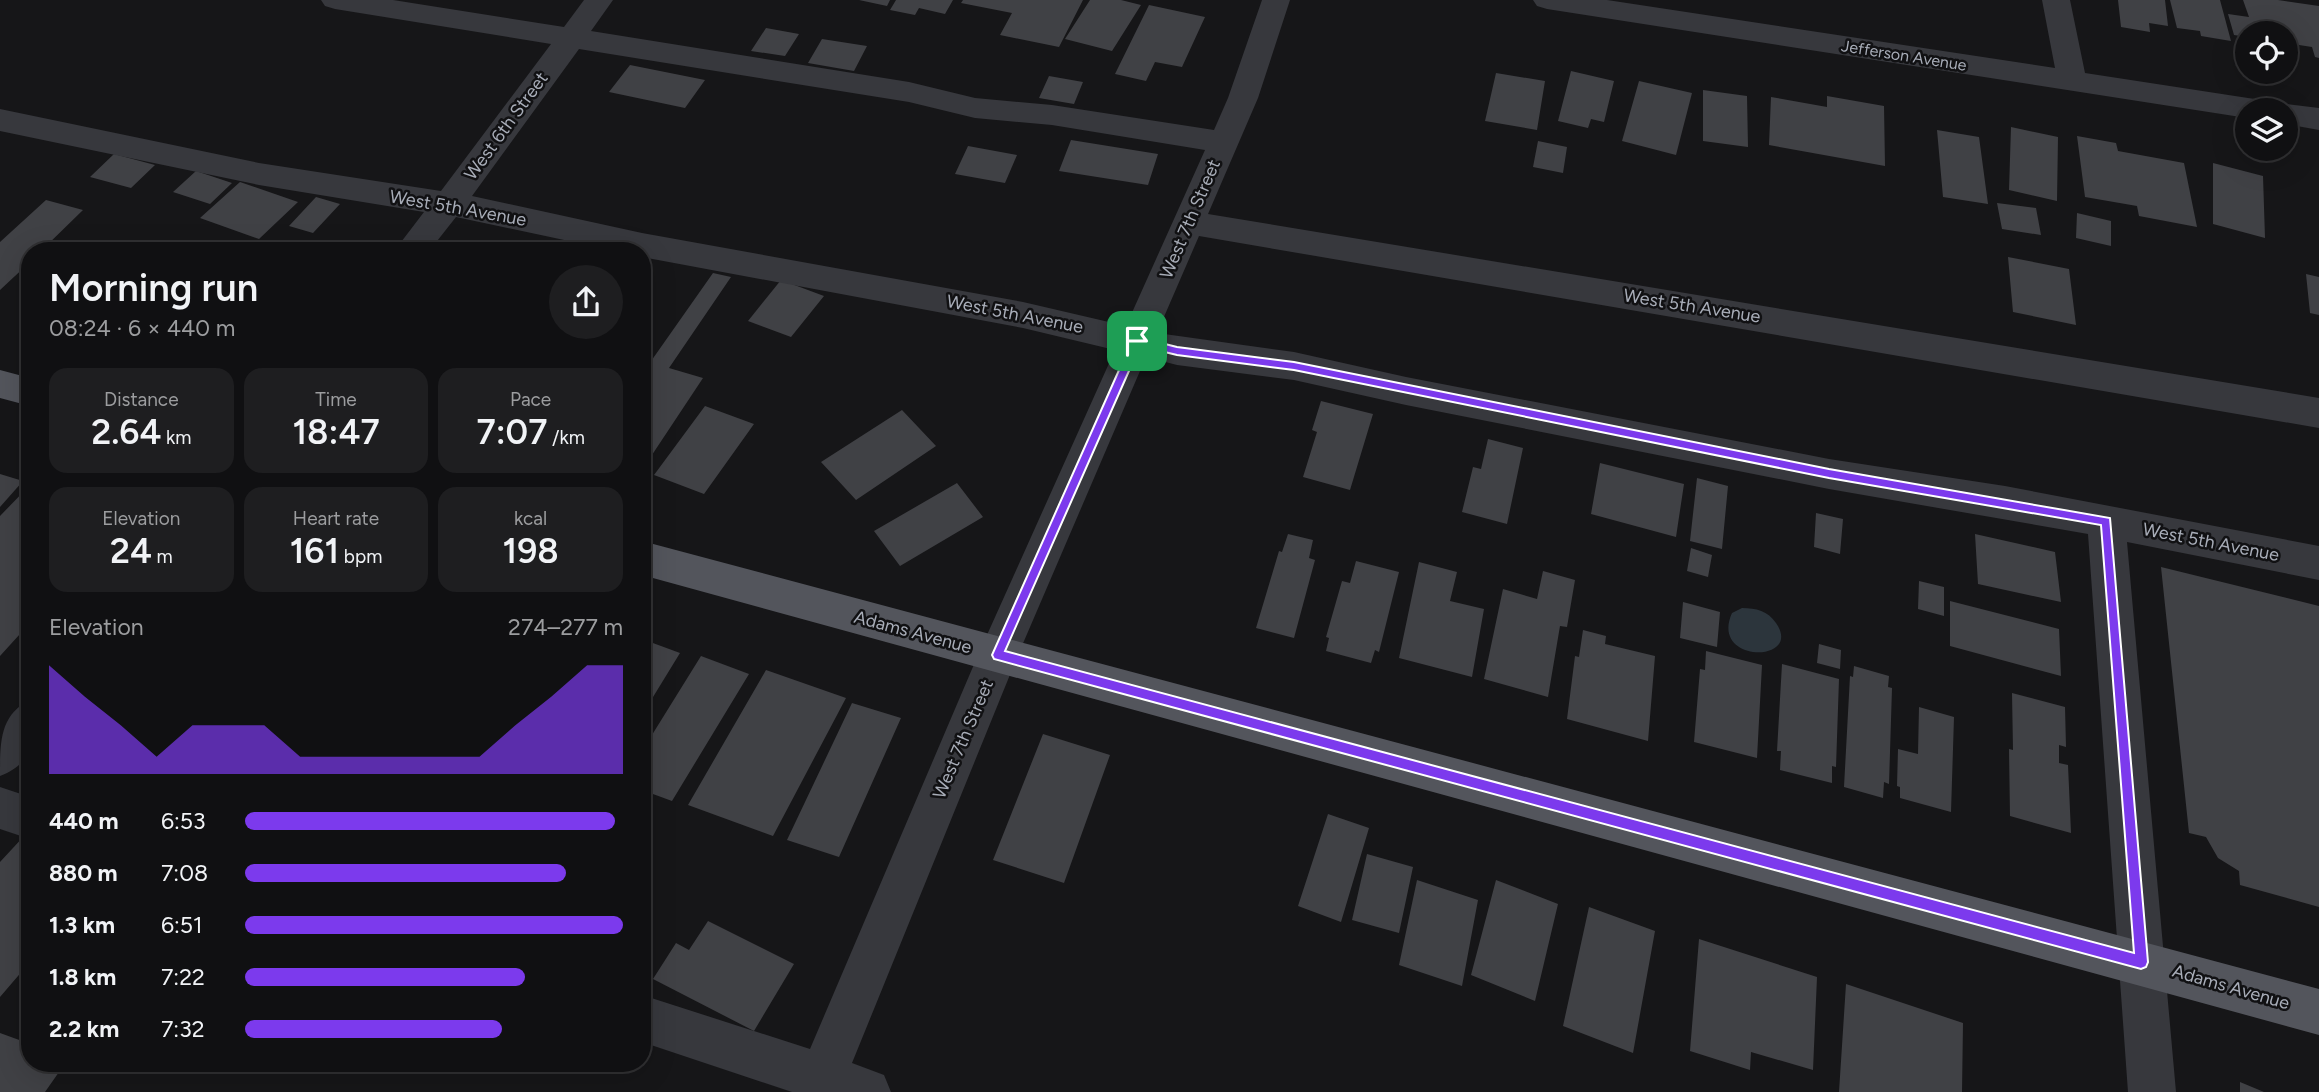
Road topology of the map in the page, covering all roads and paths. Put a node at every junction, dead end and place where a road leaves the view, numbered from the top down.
1 (335, 0) edge
2 (599, 0) edge
3 (1276, 0) edge
4 (1547, 0) edge
5 (2056, 0) edge
6 (1621, 6) edge
7 (570, 39) junction
8 (2072, 80) junction
9 (2235, 106) edge
10 (2298, 116) edge
11 (2319, 119) edge
12 (0, 120) edge
13 (1224, 142) junction
14 (448, 205) junction
15 (1189, 223) junction
16 (418, 242) edge
17 (628, 242) edge
18 (651, 247) edge
19 (1137, 341) junction
20 (0, 384) edge
21 (21, 390) edge
22 (2319, 413) edge
23 (2106, 521) junction
24 (651, 560) edge
25 (2319, 563) edge
26 (998, 655) junction
27 (21, 730) edge
28 (0, 756) edge
29 (0, 808) edge
30 (21, 815) edge
31 (2141, 962) junction
32 (2319, 1012) edge
33 (651, 1021) edge
34 (819, 1085) edge
35 (867, 1092) edge
36 (2152, 1092) edge

1 - 7 street
2 - 7 street, West 6th Street
3 - 13 street, West 7th Street
4 - 6 street, Jefferson Avenue
5 - 8 street
6 - 8 street, Jefferson Avenue
7 - 13 street
7 - 14 street, West 6th Street
8 - 9 street, Jefferson Avenue
10 - 11 street
12 - 14 street, West 5th Avenue
13 - 15 street, West 7th Street
14 - 16 street, West 6th Street
14 - 17 street, West 5th Avenue
15 - 19 street, West 7th Street
15 - 22 street, West 5th Avenue
18 - 19 street, West 5th Avenue
19 - 23 street, West 5th Avenue
19 - 26 street, West 7th Street
20 - 21 main road
23 - 25 street, West 5th Avenue
23 - 31 street
24 - 26 main road, Adams Avenue
26 - 31 main road, Adams Avenue
26 - 34 street, West 7th Street
27 - 28 street
29 - 30 street
31 - 32 main road, Adams Avenue
31 - 36 street
33 - 34 street
34 - 35 street

